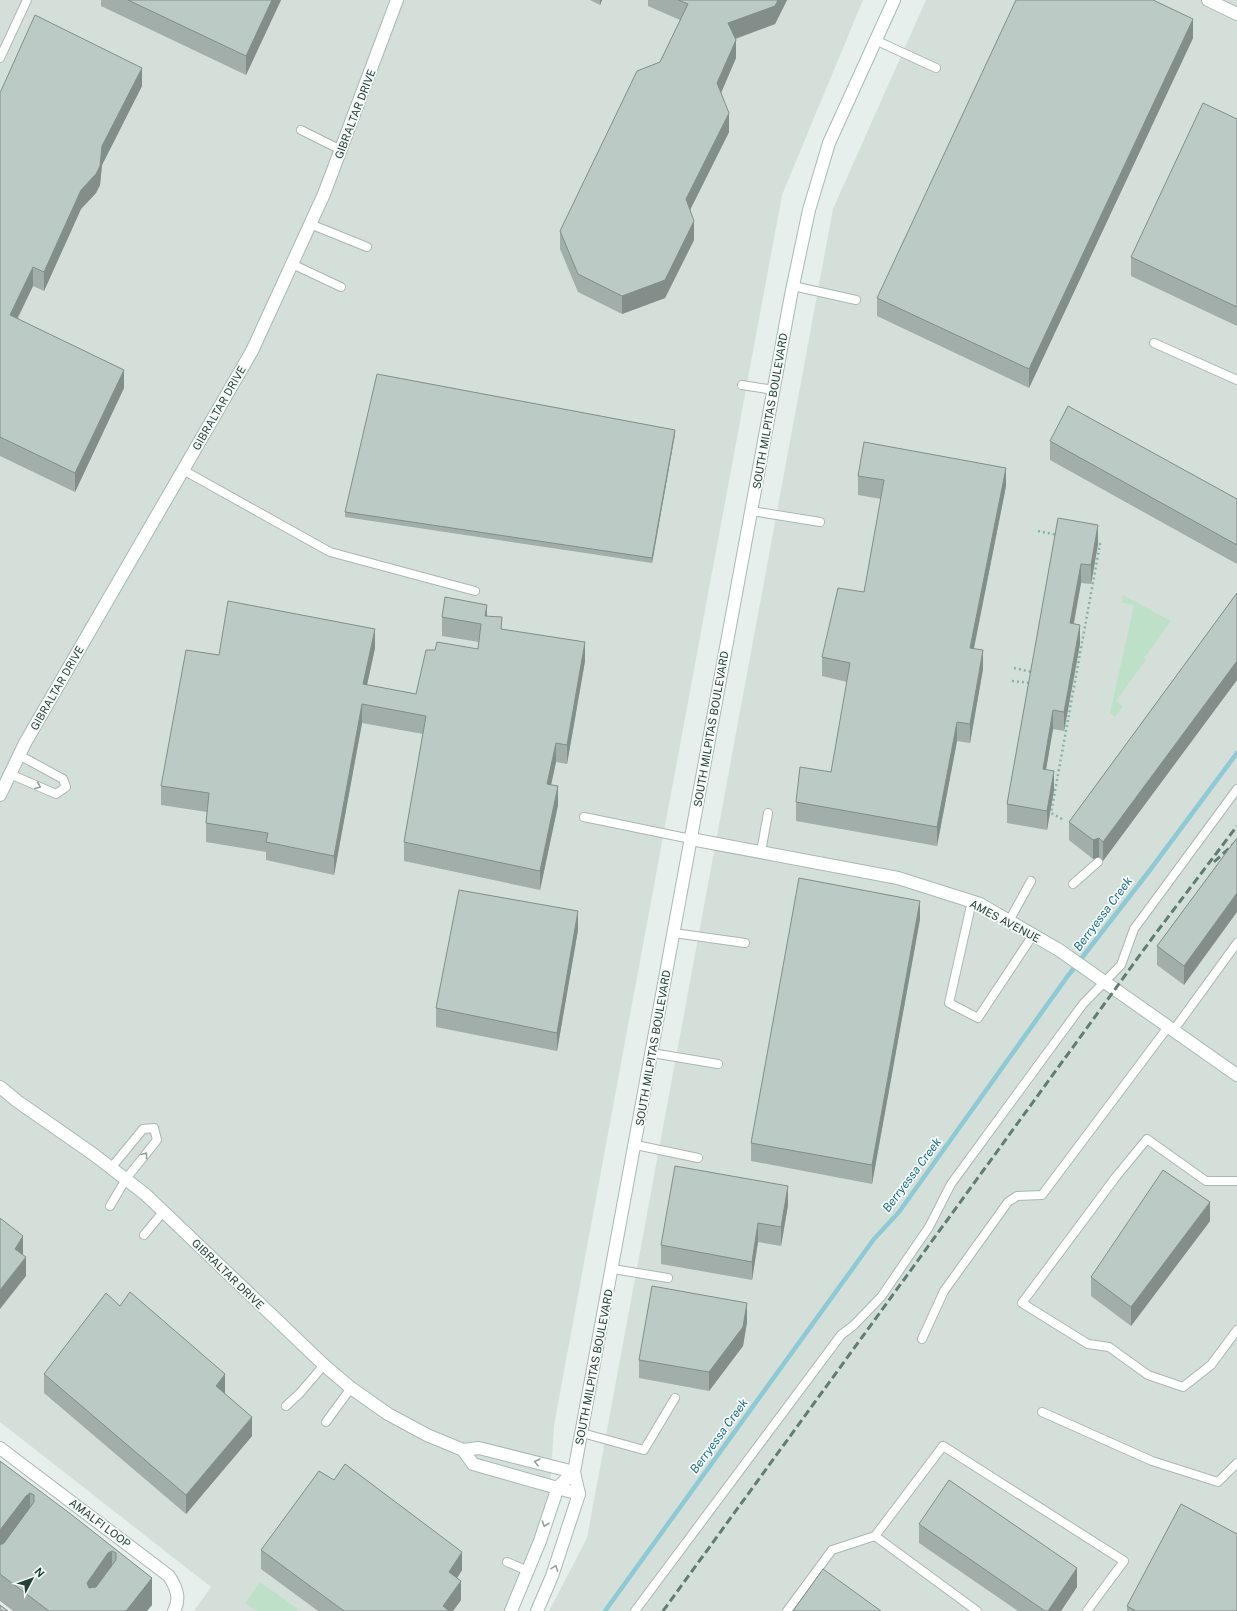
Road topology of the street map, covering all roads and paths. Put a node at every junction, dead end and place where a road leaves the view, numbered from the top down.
1 (27, 0) edge
2 (397, 0) edge
3 (894, 0) edge
4 (1208, 0) edge
5 (1237, 14) edge
6 (875, 40) junction
7 (0, 58) edge
8 (936, 68) dead end
9 (301, 130) dead end
10 (341, 150) junction
11 (310, 224) junction
12 (367, 247) dead end
13 (292, 264) junction
14 (341, 286) dead end
15 (793, 286) junction
16 (856, 300) dead end
17 (1154, 343) dead end
18 (1237, 380) edge
19 (742, 385) dead end
20 (774, 390) junction
21 (183, 470) junction
22 (752, 511) junction
23 (820, 522) dead end
24 (1038, 531) dead end
25 (1058, 535) edge
26 (1093, 542) edge
27 (475, 591) dead end
28 (1014, 668) dead end
29 (1012, 681) dead end
30 (1067, 686) edge
31 (1074, 688) junction
32 (19, 755) junction
33 (10, 774) junction
34 (1237, 789) edge
35 (0, 795) edge
36 (768, 813) dead end
37 (584, 817) dead end
38 (1062, 819) dead end
39 (691, 839) junction
40 (761, 852) junction
41 (1098, 862) dead end
42 (1031, 882) dead end
43 (1073, 884) dead end
44 (972, 902) junction
45 (1009, 922) junction
46 (674, 933) junction
47 (1033, 935) junction
48 (745, 943) dead end
49 (1237, 943) edge
50 (1102, 980) junction
51 (1170, 1029) junction
52 (652, 1053) junction
53 (718, 1064) dead end
54 (1237, 1075) edge
55 (0, 1087) edge
56 (636, 1145) junction
57 (698, 1158) dead end
58 (111, 1168) junction
59 (126, 1180) junction
60 (1237, 1181) edge
61 (110, 1206) dead end
62 (163, 1212) junction
63 (144, 1235) dead end
64 (613, 1269) junction
65 (668, 1278) dead end
66 (1237, 1330) edge
67 (922, 1338) dead end
68 (324, 1365) junction
69 (351, 1388) junction
70 (675, 1398) dead end
71 (286, 1406) dead end
72 (1042, 1412) dead end
73 (326, 1422) dead end
74 (582, 1433) junction
75 (0, 1448) edge
76 (463, 1450) junction
77 (1237, 1463) edge
78 (574, 1472) junction
79 (558, 1487) junction
80 (579, 1494) junction
81 (875, 1536) junction
82 (507, 1562) dead end
83 (528, 1571) junction
84 (174, 1611) edge
85 (511, 1611) edge
86 (537, 1611) edge
87 (635, 1611) edge
88 (787, 1611) edge
89 (977, 1611) edge
90 (1088, 1611) edge

1 - 7 lane
2 - 10 street, GIBRALTAR DRIVE
3 - 6 street, SOUTH MILPITAS BOULEVARD
4 - 5 street
6 - 8 lane
6 - 15 street, SOUTH MILPITAS BOULEVARD
9 - 10 lane
10 - 11 street, GIBRALTAR DRIVE
11 - 12 lane
11 - 13 street, GIBRALTAR DRIVE
13 - 14 lane
13 - 21 street, GIBRALTAR DRIVE
15 - 16 lane
15 - 20 street, SOUTH MILPITAS BOULEVARD
17 - 18 lane
19 - 20 lane
20 - 22 street, SOUTH MILPITAS BOULEVARD
21 - 27 lane
21 - 32 street, GIBRALTAR DRIVE
22 - 23 lane
22 - 39 street, SOUTH MILPITAS BOULEVARD
24 - 25 path
26 - 31 path
28 - 29 path
30 - 31 path
31 - 38 path
32 - 33 street, GIBRALTAR DRIVE
33 -> 32 lane
33 - 35 street, GIBRALTAR DRIVE
34 - 50 lane
36 - 40 lane
37 - 39 lane
39 - 40 street, AMES AVENUE
39 - 46 street, SOUTH MILPITAS BOULEVARD
40 - 44 street, AMES AVENUE
41 - 43 lane
42 - 45 lane
44 - 45 street, AMES AVENUE
44 - 47 lane
45 - 47 street, AMES AVENUE
46 - 48 lane
46 - 52 street, SOUTH MILPITAS BOULEVARD
47 - 50 street, AMES AVENUE
49 - 51 lane
50 - 51 street, AMES AVENUE
50 - 87 lane
51 - 54 street, AMES AVENUE
51 - 67 lane
52 - 53 lane
52 - 56 street, SOUTH MILPITAS BOULEVARD
55 - 58 street, GIBRALTAR DRIVE
56 - 57 lane
56 - 64 street, SOUTH MILPITAS BOULEVARD
58 - 59 street, GIBRALTAR DRIVE
59 -> 58 lane
59 - 61 lane
59 - 62 street, GIBRALTAR DRIVE
60 - 66 lane
62 - 63 lane
62 - 68 street, GIBRALTAR DRIVE
64 - 65 lane
64 - 74 street, SOUTH MILPITAS BOULEVARD
68 - 69 street, GIBRALTAR DRIVE
68 - 71 lane
69 - 73 lane
69 - 76 street, GIBRALTAR DRIVE
70 - 74 lane
72 - 77 lane
74 - 78 street, SOUTH MILPITAS BOULEVARD
75 - 84 street, AMALFI LOOP
78 -> 76 street, GIBRALTAR DRIVE
76 - 79 street, GIBRALTAR DRIVE
78 - 79 street
78 - 80 street, SOUTH MILPITAS BOULEVARD
79 - 80 street, GIBRALTAR DRIVE
79 -> 83 street
86 -> 80 street
81 - 88 lane
81 - 89 lane
81 - 90 lane
82 - 83 lane
83 - 85 street

